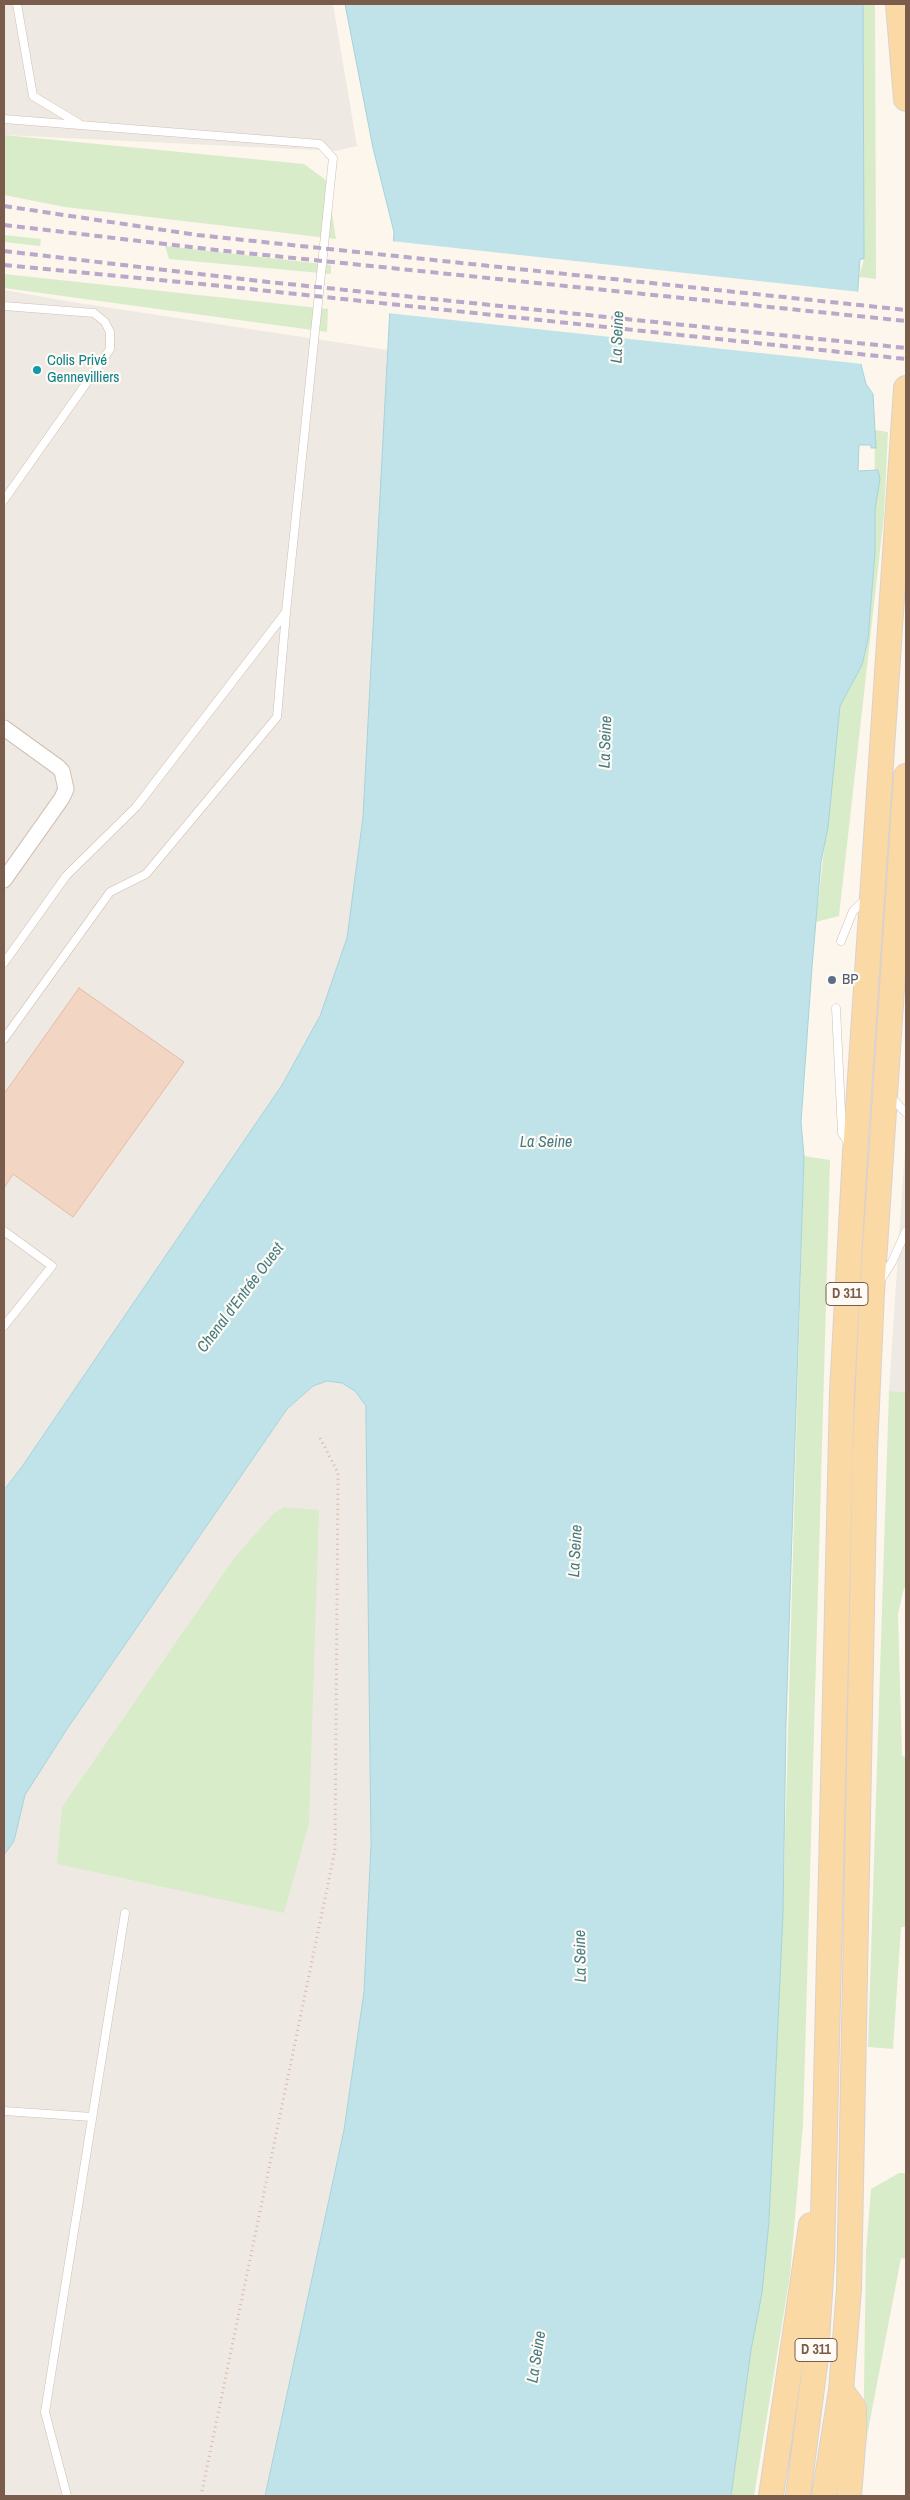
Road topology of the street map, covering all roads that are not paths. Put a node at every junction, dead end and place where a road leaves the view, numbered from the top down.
1 (17, 4) edge
2 (898, 4) edge
3 (906, 99) edge
4 (4, 119) edge
5 (80, 124) junction
6 (4, 306) edge
7 (906, 388) edge
8 (4, 500) edge
9 (286, 612) junction
10 (4, 728) edge
11 (906, 776) edge
12 (4, 880) edge
13 (873, 892) junction
14 (841, 941) dead end
15 (4, 963) edge
16 (836, 1008) dead end
17 (4, 1039) edge
18 (885, 1092) junction
19 (906, 1113) edge
20 (855, 1153) junction
21 (4, 1231) edge
22 (906, 1231) edge
23 (872, 1293) junction
24 (4, 1326) edge
25 (125, 1913) dead end
26 (4, 2111) edge
27 (92, 2117) junction
28 (824, 2202) junction
29 (841, 2390) junction
30 (67, 2496) edge
31 (771, 2496) edge
32 (798, 2496) edge
33 (824, 2496) edge
34 (849, 2496) edge

1 - 5 lane
2 - 3 main road
4 - 5 lane
5 - 9 lane
6 - 8 lane
7 - 13 main road, D 311
9 - 15 lane
9 - 17 lane
10 - 12 street
11 - 18 main road, D 311
13 - 14 lane
13 - 20 main road, D 311
16 - 20 lane
18 - 19 lane
18 - 23 main road, D 311
20 - 28 main road, D 311
21 - 24 lane
22 - 23 lane
23 - 29 main road, D 311
25 - 27 lane
26 - 27 lane
27 - 30 lane
28 - 31 main road
28 - 32 main road, D 311
29 - 33 main road, D 311
29 - 34 main road

